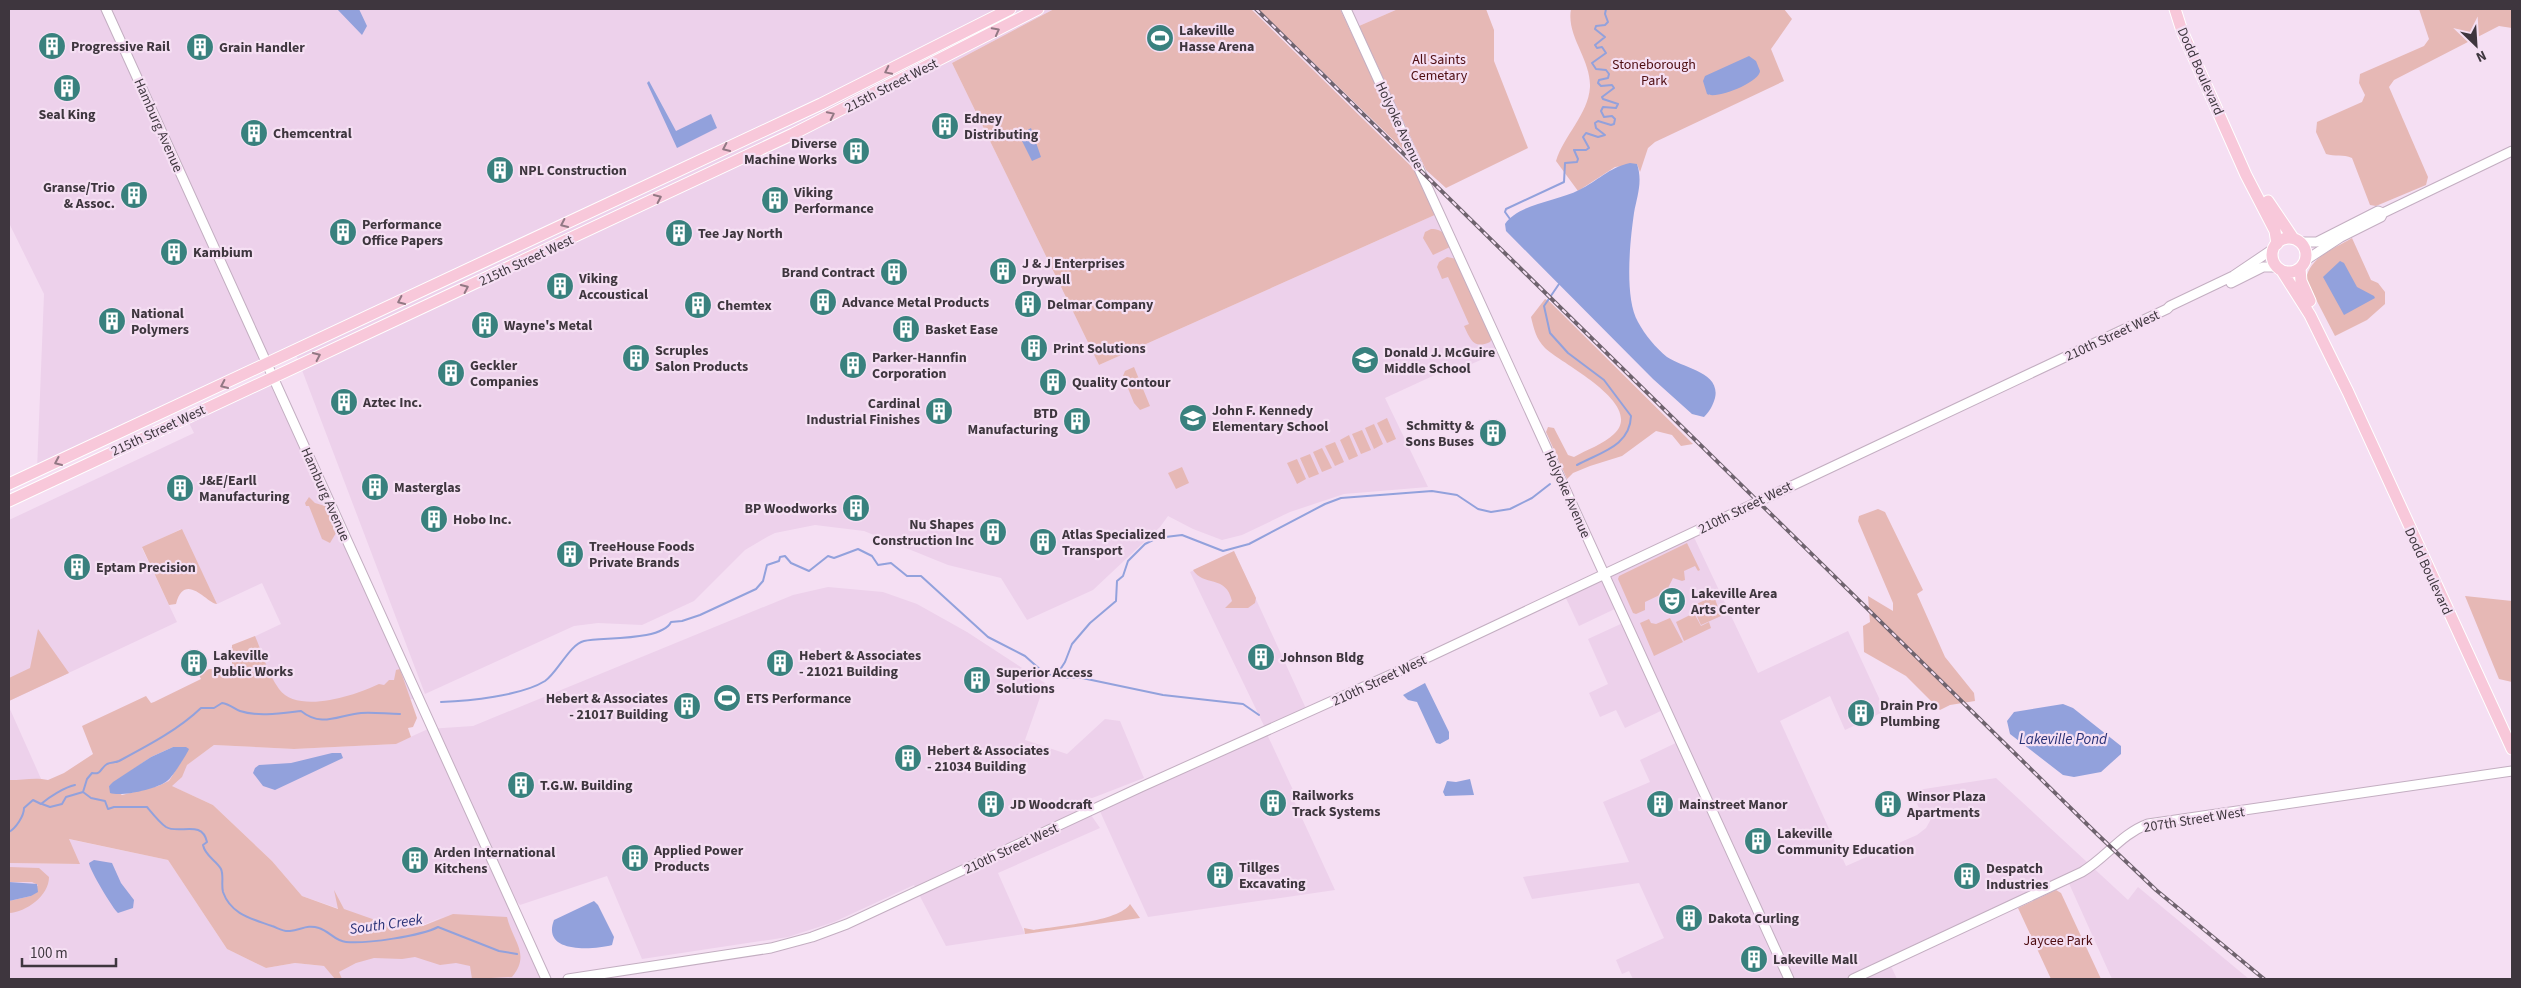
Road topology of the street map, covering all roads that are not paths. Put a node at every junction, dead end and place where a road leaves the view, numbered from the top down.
1 (106, 9) edge
2 (1010, 9) edge
3 (1038, 9) edge
4 (1346, 9) edge
5 (2175, 9) edge
6 (2229, 132) junction
7 (2512, 151) edge
8 (686, 167) junction
9 (608, 204) junction
10 (2383, 213) junction
11 (614, 219) junction
12 (2296, 240) junction
13 (2275, 246) junction
14 (540, 254) junction
15 (2303, 264) junction
16 (2279, 269) junction
17 (2167, 309) junction
18 (268, 364) junction
19 (273, 376) junction
20 (2348, 392) junction
21 (12, 483) edge
22 (9, 501) edge
23 (1604, 575) junction
24 (2512, 749) edge
25 (2512, 771) edge
26 (546, 979) edge
27 (568, 979) edge
28 (1789, 979) edge
29 (1853, 979) edge

1 - 18 street, Hamburg Avenue
2 -> 8 main road, 215th Street West
11 -> 3 main road, 215th Street West
4 - 23 street, Holyoke Avenue
5 - 6 main road, Dodd Boulevard
6 - 12 main road, Dodd Boulevard
6 - 13 main road, Dodd Boulevard
7 - 10 street
8 - 9 main road, 215th Street West
8 - 11 main road
9 - 14 main road
9 -> 18 main road, 215th Street West
10 - 12 street
10 - 15 street
11 - 14 main road, 215th Street West
12 - 13 main road
12 - 15 main road
13 - 16 main road
13 - 17 street, 210th Street West
19 -> 14 main road, 215th Street West
15 - 16 main road
15 - 20 main road, Dodd Boulevard
16 - 17 street, 210th Street West
16 - 20 main road, Dodd Boulevard
17 - 23 street, 210th Street West
18 - 19 street, Hamburg Avenue
18 -> 21 main road, 215th Street West
19 - 22 main road, 215th Street West
19 - 26 street, Hamburg Avenue
20 - 24 main road, Dodd Boulevard
23 - 27 street, 210th Street West
23 - 28 street, Holyoke Avenue
25 - 29 street, 207th Street West

